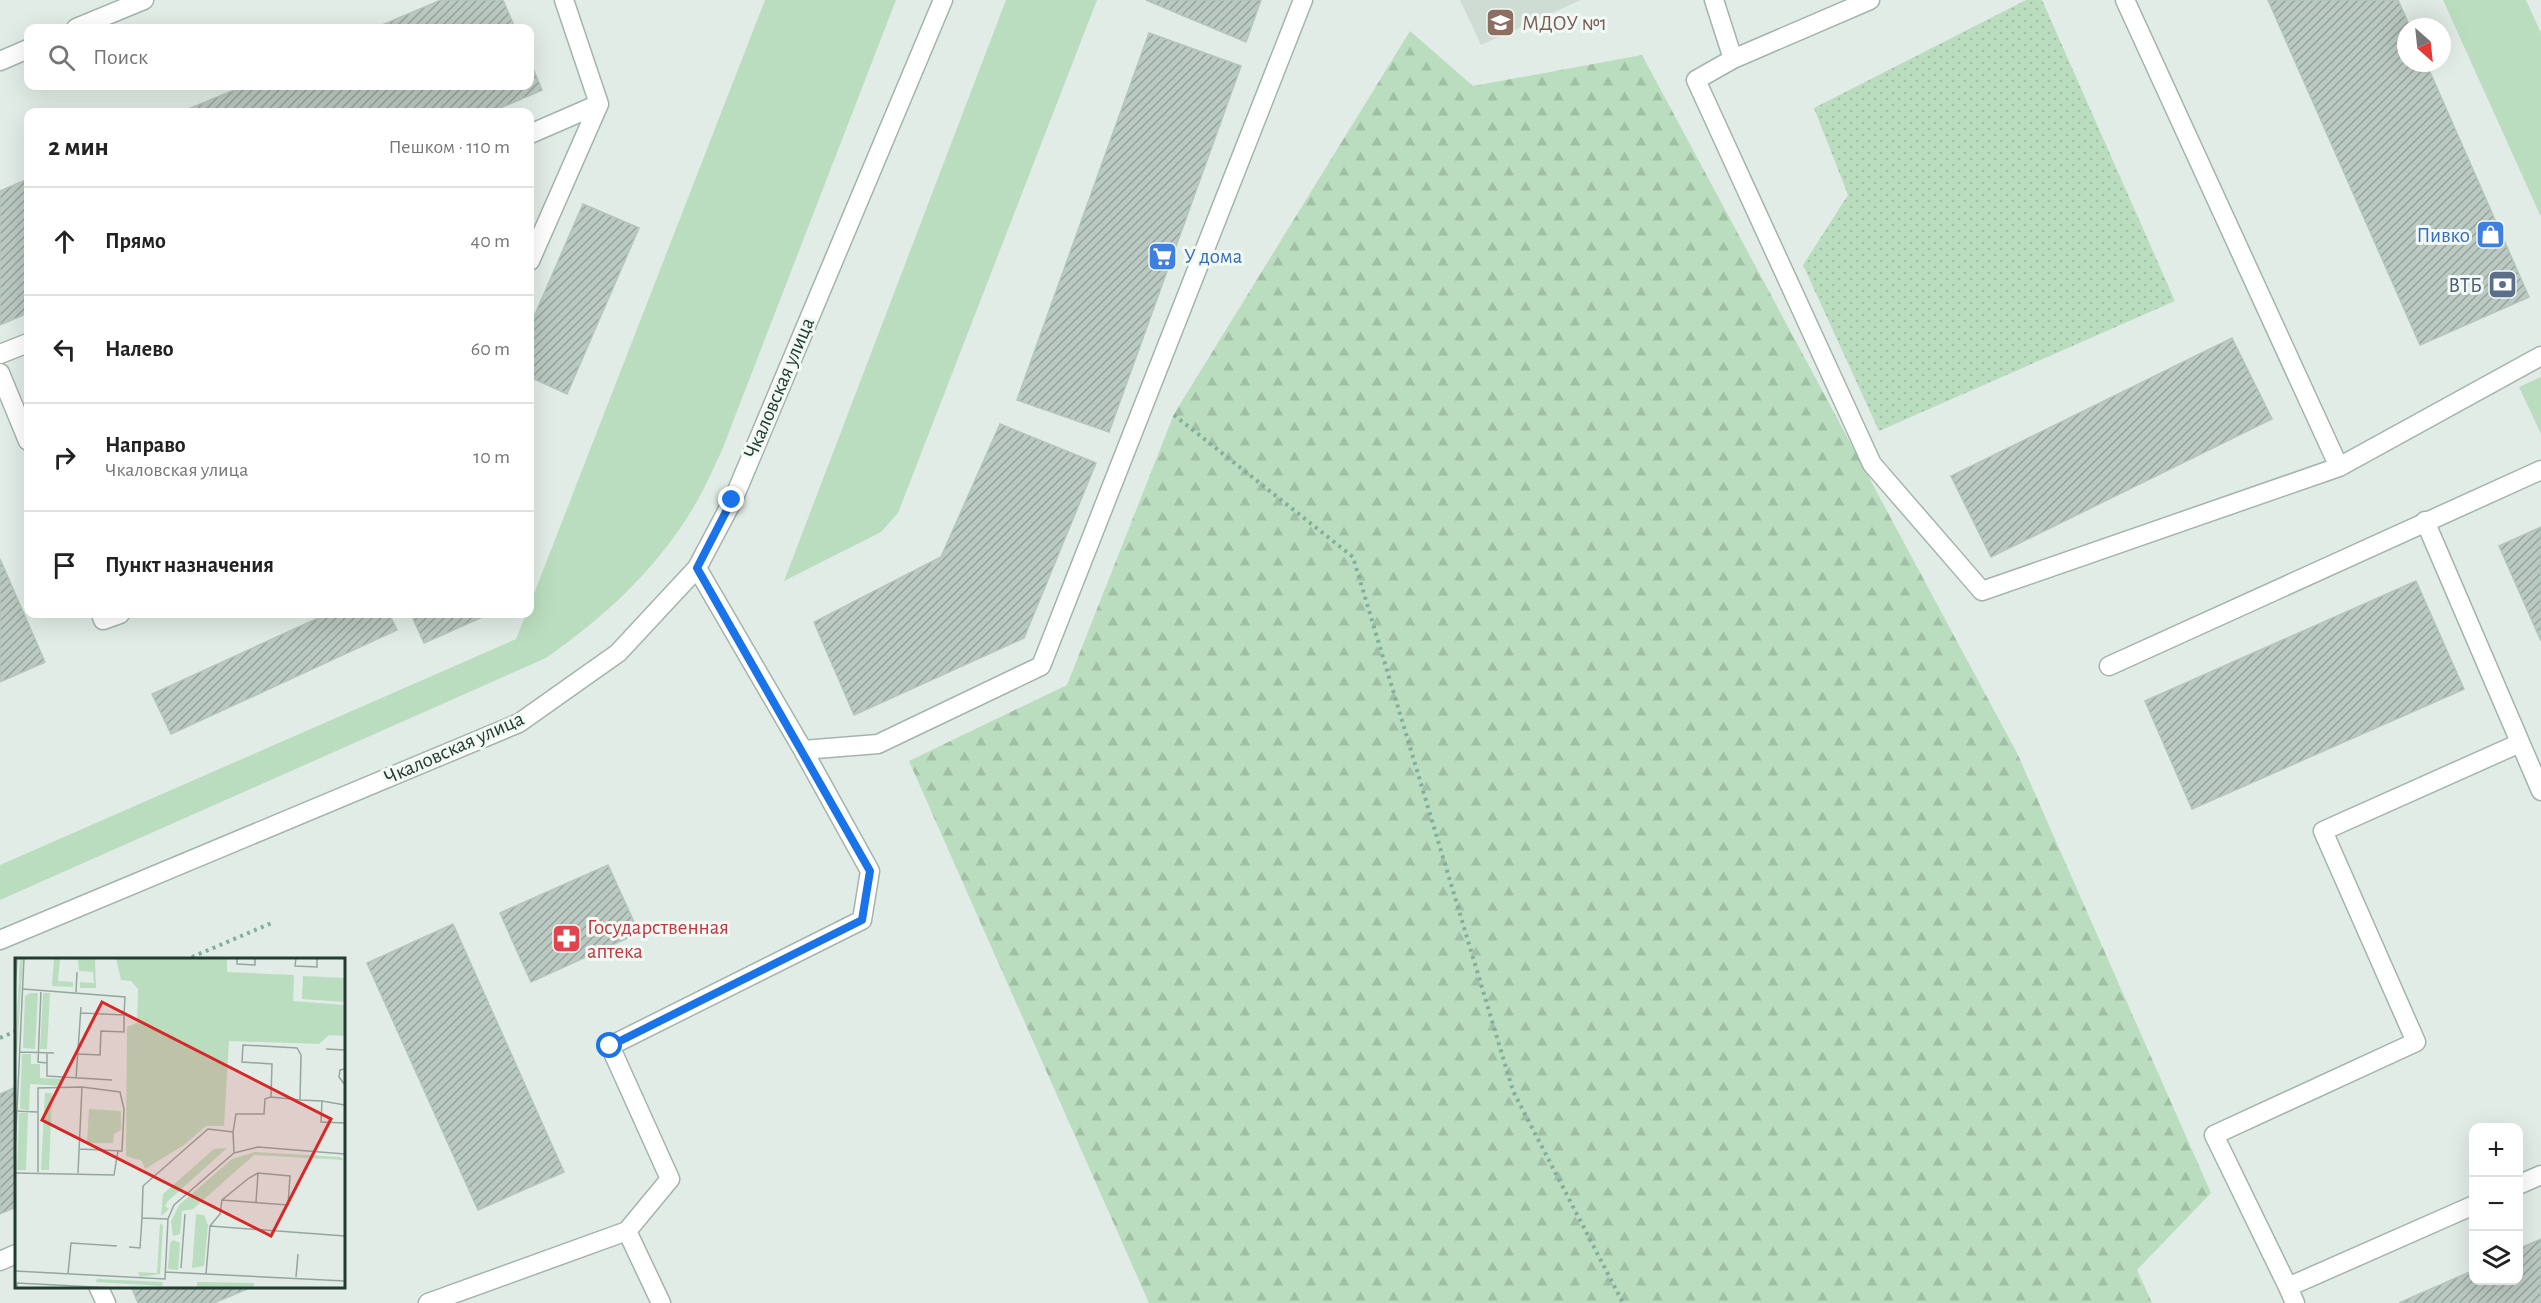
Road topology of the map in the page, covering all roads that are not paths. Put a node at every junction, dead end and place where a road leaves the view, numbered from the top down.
1 (144, 0) edge
2 (564, 0) edge
3 (943, 0) edge
4 (1303, 0) edge
5 (1714, 0) edge
6 (1870, 0) edge
7 (2125, 0) edge
8 (86, 24) edge
9 (24, 51) edge
10 (1733, 60) junction
11 (0, 61) edge
12 (599, 104) junction
13 (534, 132) edge
14 (534, 252) edge
15 (24, 345) edge
16 (0, 354) edge
17 (2541, 356) edge
18 (0, 373) edge
19 (24, 431) edge
20 (2339, 467) junction
21 (2541, 470) edge
22 (2425, 521) junction
23 (697, 568) junction
24 (2109, 666) dead end
25 (2520, 743) junction
26 (803, 750) junction
27 (2541, 791) edge
28 (0, 940) edge
29 (2541, 1175) edge
30 (2523, 1183) edge
31 (2469, 1207) edge
32 (627, 1231) junction
33 (15, 1254) edge
34 (0, 1261) edge
35 (98, 1288) edge
36 (2292, 1295) edge
37 (106, 1303) edge
38 (428, 1303) edge
39 (661, 1303) edge

1 - 8 street
2 - 12 street
3 - 23 street, Чкаловская улица
4 - 26 street
5 - 10 street
6 - 10 street
7 - 20 street
9 - 11 street
10 - 20 street
12 - 13 street
12 - 14 street
15 - 16 street
17 - 20 street
18 - 19 street
21 - 22 street
22 - 24 street
22 - 25 street
23 - 26 street
23 - 28 street, Чкаловская улица
25 - 27 street
25 - 36 street
26 - 32 street
29 - 30 street
31 - 36 street
32 - 38 street
32 - 39 street
33 - 34 street
35 - 37 street

